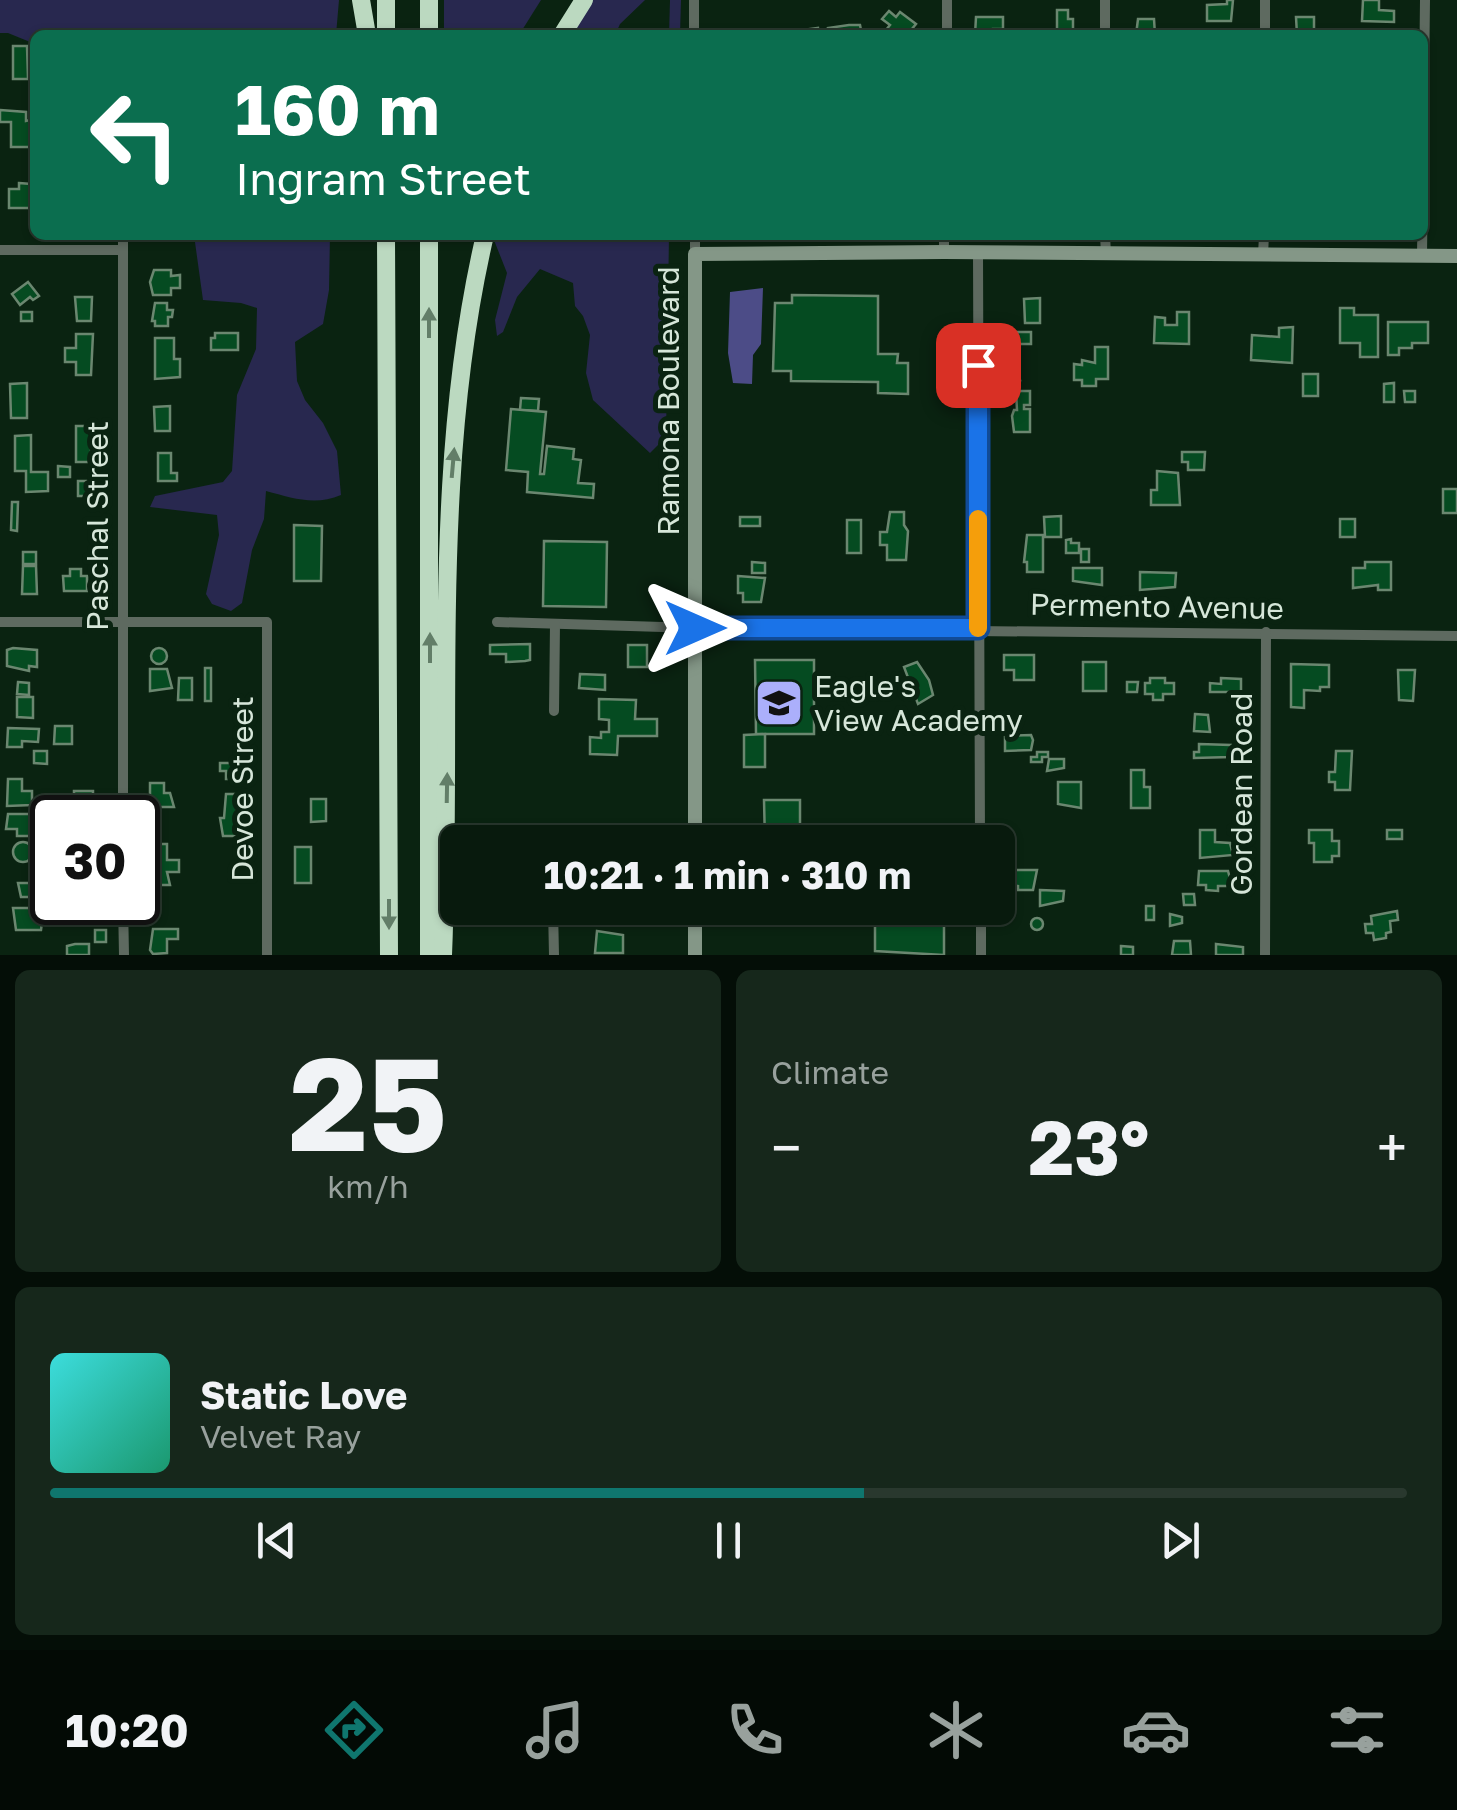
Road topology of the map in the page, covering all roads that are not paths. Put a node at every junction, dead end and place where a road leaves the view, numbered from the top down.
1 (361, 0) edge
2 (386, 0) edge
3 (428, 0) edge
4 (584, 0) edge
5 (694, 0) edge
6 (946, 0) edge
7 (1105, 0) edge
8 (1265, 0) edge
9 (1425, 0) edge
10 (366, 30) edge
11 (386, 30) edge
12 (429, 30) edge
13 (565, 30) edge
14 (694, 30) edge
15 (947, 30) edge
16 (1105, 30) edge
17 (1264, 30) edge
18 (1425, 30) edge
19 (123, 240) edge
20 (384, 240) edge
21 (429, 240) edge
22 (484, 240) edge
23 (695, 240) edge
24 (944, 240) edge
25 (1105, 240) edge
26 (1264, 240) edge
27 (1422, 240) edge
28 (0, 250) edge
29 (123, 250) junction
30 (944, 252) junction
31 (978, 252) junction
32 (695, 254) junction
33 (1106, 254) junction
34 (1264, 255) junction
35 (1422, 256) junction
36 (1457, 256) edge
37 (0, 622) edge
38 (497, 622) dead end
39 (121, 623) junction
40 (555, 624) junction
41 (695, 628) junction
42 (978, 628) junction
43 (1266, 632) junction
44 (1457, 636) edge
45 (554, 711) dead end
46 (123, 795) edge
47 (695, 825) edge
48 (980, 825) edge
49 (124, 925) edge
50 (554, 925) edge
51 (695, 925) edge
52 (980, 925) edge
53 (124, 955) edge
54 (267, 955) edge
55 (389, 955) edge
56 (429, 955) edge
57 (444, 955) edge
58 (554, 955) edge
59 (695, 955) edge
60 (981, 955) edge
61 (1265, 955) edge

1 - 10 highway
2 - 11 highway
3 - 12 highway
4 - 13 highway
5 - 14 street
6 - 15 street
7 - 16 street
8 - 17 street
9 - 18 street
19 - 29 street, Paschal Street
20 -> 55 highway
56 -> 21 highway
57 -> 22 highway
23 - 32 street, Ramona Boulevard
24 - 30 street
25 - 33 street
26 - 34 street
27 - 35 street
28 - 29 street
29 - 39 street, Paschal Street
30 - 31 street
30 - 32 street
31 - 33 street
31 - 42 street
32 - 41 street, Ramona Boulevard
33 - 34 street
34 - 35 street
35 - 36 street
37 - 39 street
38 - 40 street, Permento Avenue
39 - 46 street, Paschal Street
39 - 54 street, Devoe Street
40 - 41 street, Permento Avenue
40 - 45 street
41 - 42 street, Permento Avenue
41 - 47 street, Ramona Boulevard
42 - 43 street, Permento Avenue
42 - 48 street
43 - 44 street, Permento Avenue
43 - 61 street, Gordean Road
49 - 53 street
50 - 58 street
51 - 59 street
52 - 60 street

